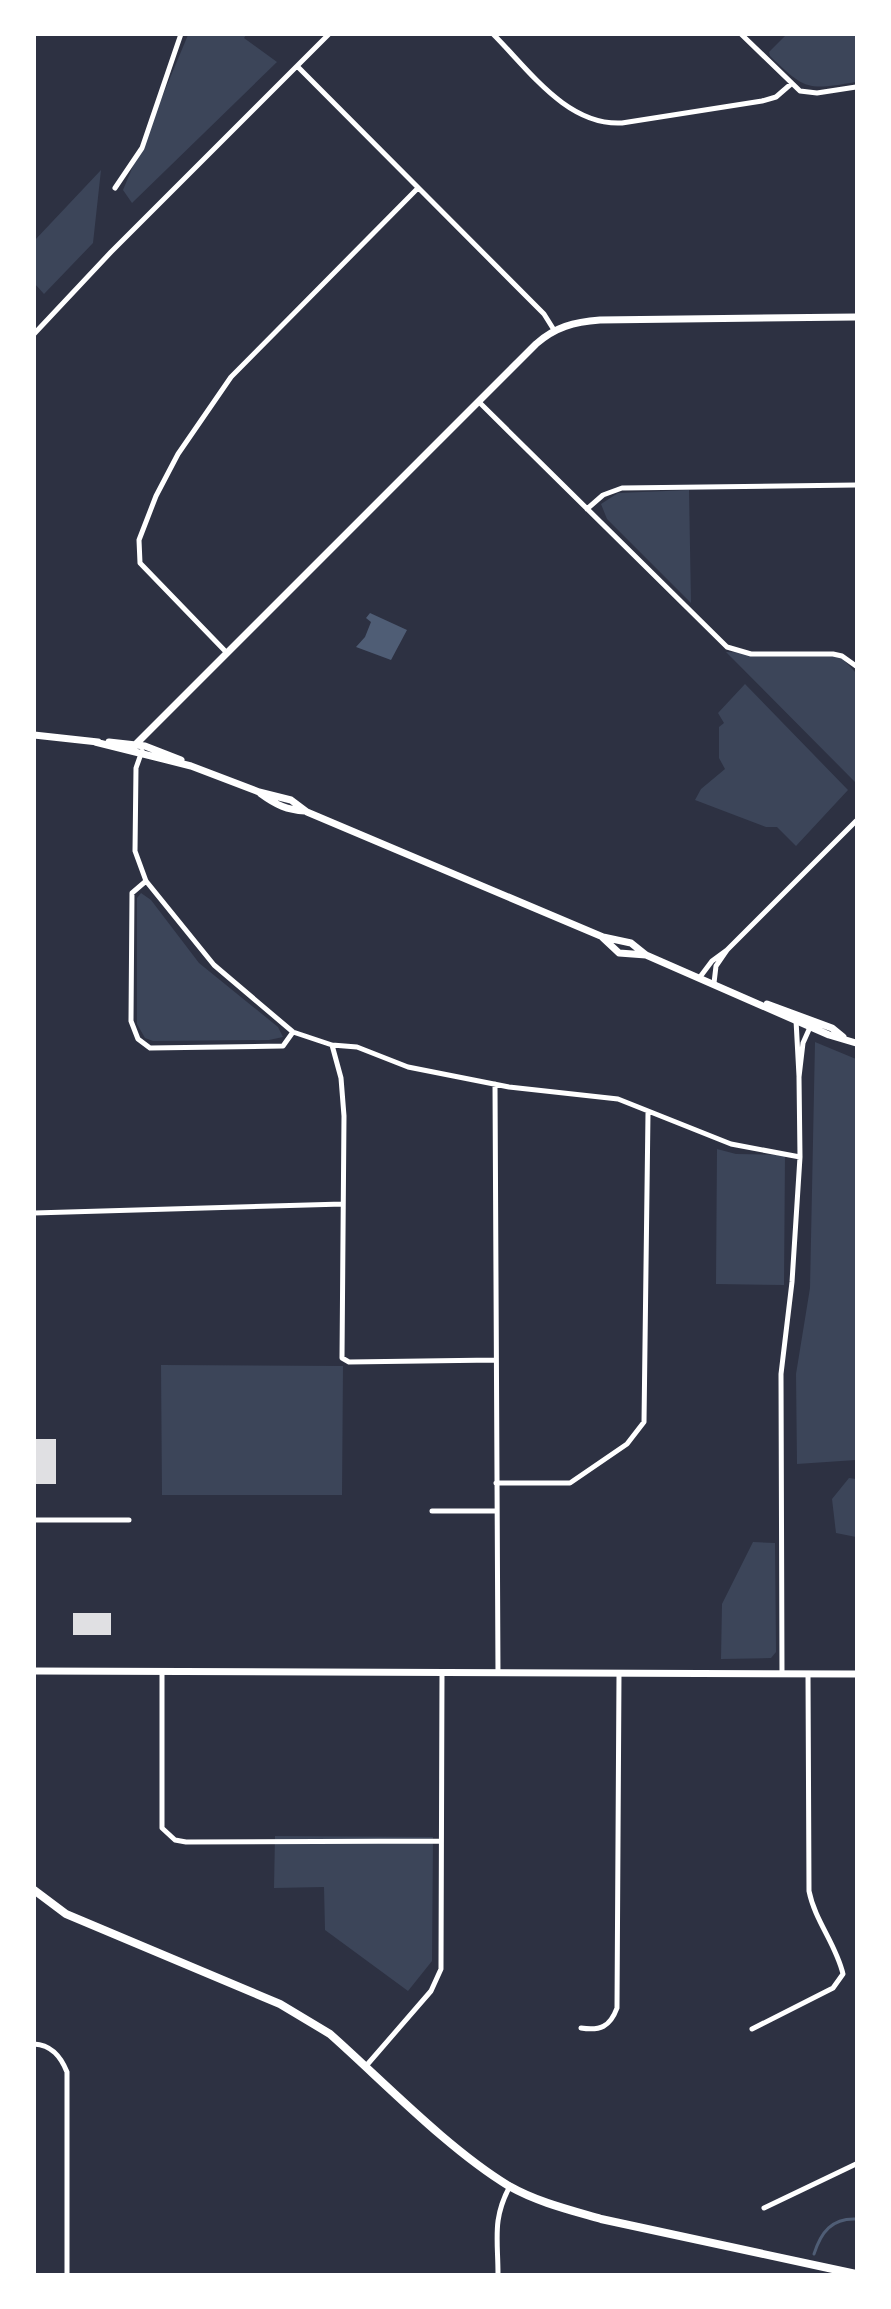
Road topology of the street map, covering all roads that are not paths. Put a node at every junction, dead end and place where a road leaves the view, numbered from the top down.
1 (181, 34) edge
2 (329, 34) edge
3 (493, 34) edge
4 (741, 34) edge
5 (297, 66) junction
6 (791, 84) junction
7 (856, 87) edge
8 (115, 188) dead end
9 (418, 188) junction
10 (856, 317) edge
11 (554, 330) junction
12 (34, 334) edge
13 (479, 402) junction
14 (856, 485) edge
15 (586, 509) junction
16 (226, 653) junction
17 (856, 666) edge
18 (151, 728) junction
19 (34, 735) edge
20 (134, 747) junction
21 (143, 749) junction
22 (136, 768) junction
23 (856, 820) edge
24 (146, 881) junction
25 (603, 937) junction
26 (727, 950) junction
27 (646, 955) junction
28 (700, 977) junction
29 (714, 983) junction
30 (797, 1018) junction
31 (811, 1024) junction
32 (293, 1032) junction
33 (856, 1043) edge
34 (332, 1045) junction
35 (799, 1077) junction
36 (495, 1084) junction
37 (648, 1113) junction
38 (800, 1157) junction
39 (343, 1204) junction
40 (34, 1213) edge
41 (495, 1360) junction
42 (495, 1482) junction
43 (432, 1510) dead end
44 (495, 1511) junction
45 (34, 1520) edge
46 (129, 1520) dead end
47 (34, 1671) edge
48 (162, 1672) junction
49 (442, 1673) junction
50 (498, 1673) junction
51 (620, 1674) junction
52 (782, 1674) junction
53 (808, 1674) junction
54 (856, 1674) edge
55 (441, 1841) junction
56 (34, 1890) edge
57 (581, 2028) dead end
58 (752, 2029) dead end
59 (34, 2044) edge
60 (366, 2066) junction
61 (856, 2164) edge
62 (510, 2186) junction
63 (764, 2208) dead end
64 (67, 2274) edge
65 (498, 2274) edge
66 (856, 2274) edge

1 - 8 street
2 - 5 street
3 - 6 street
4 - 6 street
5 - 9 street
5 - 12 street
6 - 7 street
9 - 11 street
9 - 16 street
10 - 11 street
11 - 13 street
13 - 15 street
13 - 16 street
14 - 15 street
15 - 17 street
16 - 18 street
18 - 20 street
18 - 21 street
19 - 20 street
20 - 21 street
20 - 22 street
21 - 22 street
21 - 25 street
22 - 24 street
23 - 26 street
24 - 32 street
24 - 32 street
25 - 27 street
25 - 27 street
26 - 28 street
26 - 29 street
27 - 28 street
28 - 29 street
29 - 30 street
30 - 31 street
30 - 35 street
31 - 33 street
31 - 35 street
32 - 34 street
34 - 36 street
34 - 39 street
35 - 38 street
36 - 37 street
36 - 41 street
37 - 38 street
37 - 42 street
38 - 52 street
39 - 40 street
39 - 41 street
41 - 42 street
42 - 44 street
43 - 44 street
44 - 50 street
45 - 46 street
47 - 48 street
48 - 49 street
48 - 55 street
49 - 50 street
49 - 55 street
50 - 51 street
51 - 52 street
51 - 57 street
52 - 53 street
53 - 54 street
53 - 58 street
55 - 60 street
56 - 60 main road
59 - 64 street
60 - 62 main road
61 - 63 street
62 - 65 street
62 - 66 main road

